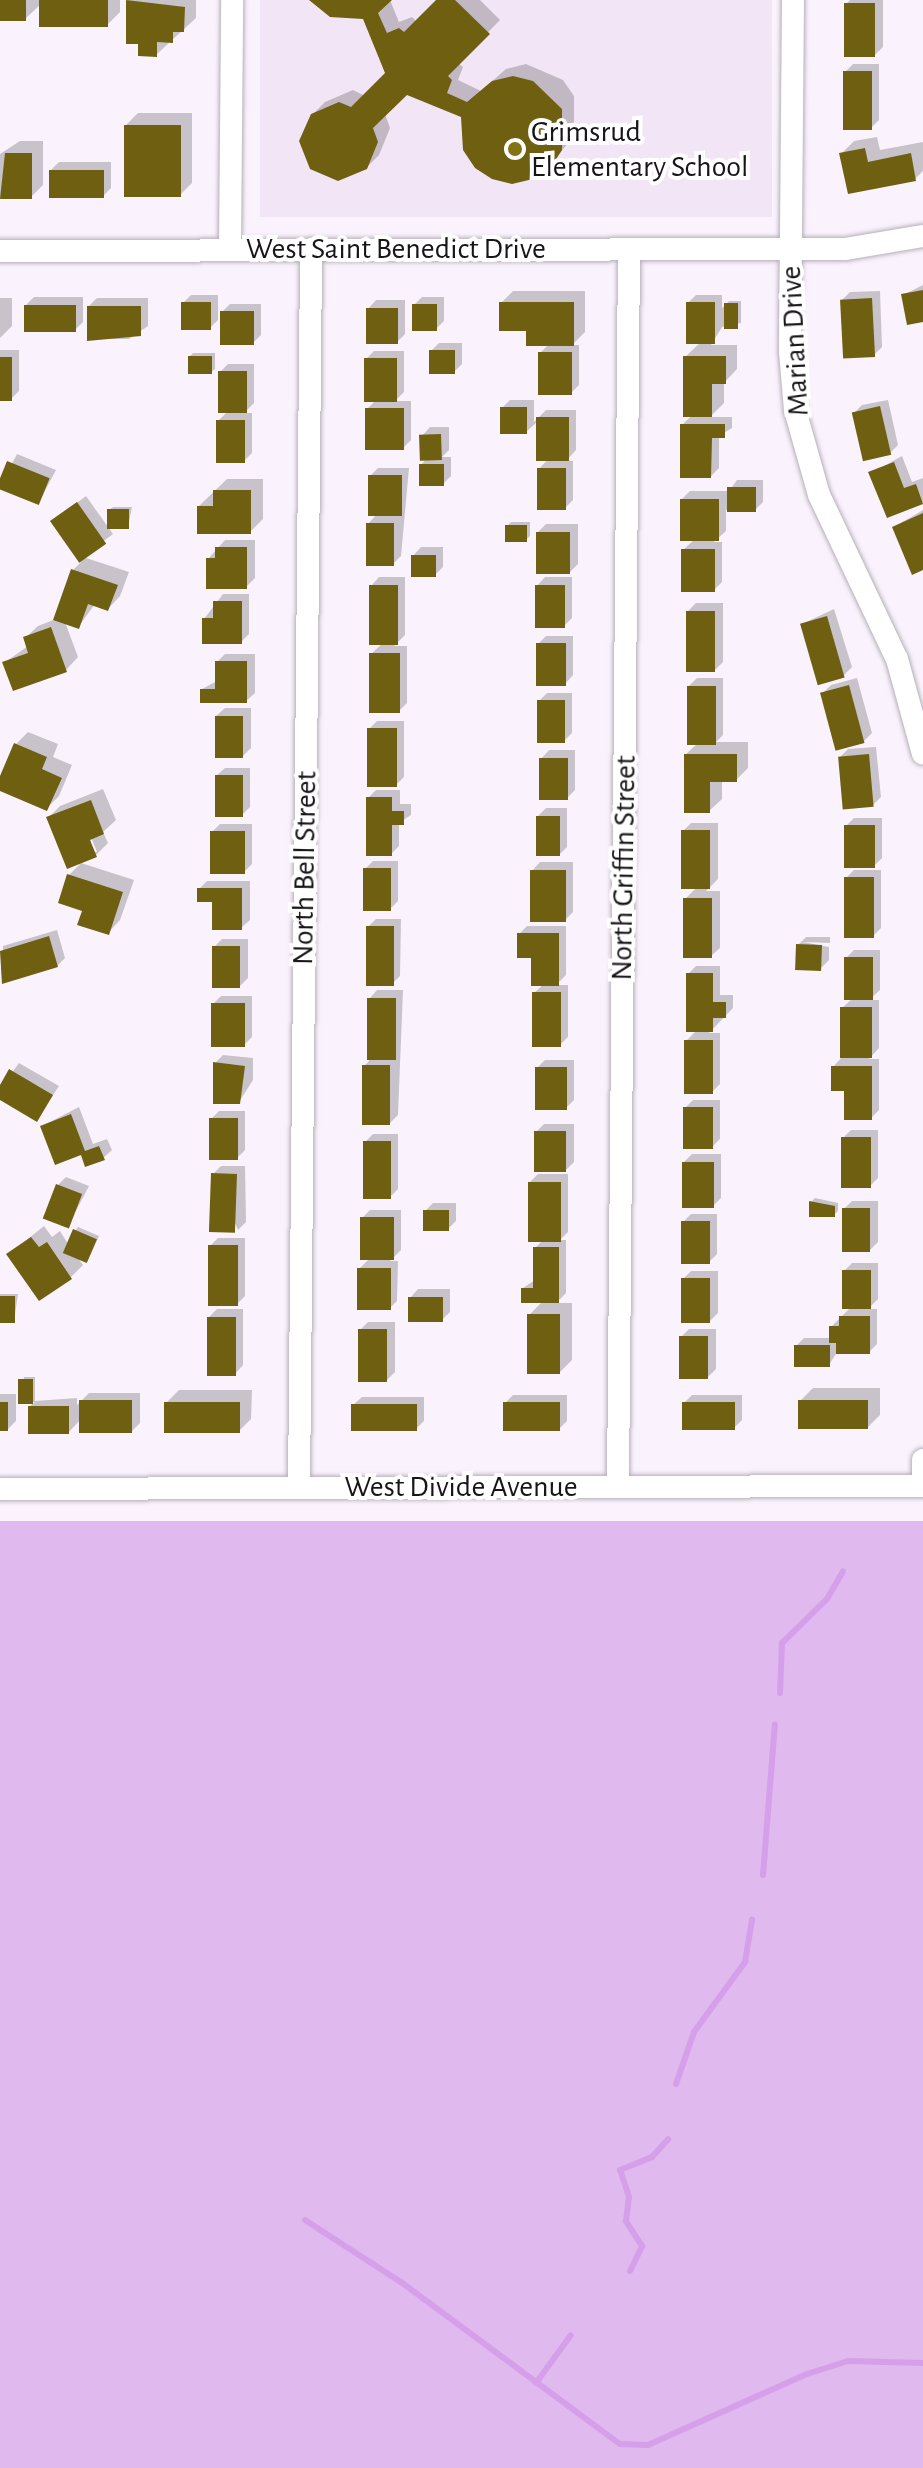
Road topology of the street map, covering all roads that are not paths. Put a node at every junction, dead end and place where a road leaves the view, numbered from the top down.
1 (232, 0) edge
2 (793, 0) edge
3 (923, 236) edge
4 (230, 249) junction
5 (311, 249) junction
6 (629, 249) junction
7 (791, 249) junction
8 (0, 251) edge
9 (923, 754) edge
10 (923, 1460) edge
11 (923, 1486) edge
12 (299, 1487) junction
13 (618, 1487) junction
14 (0, 1489) edge

1 - 4 street
2 - 7 street, Marian Drive
3 - 7 street, West Saint Benedict Drive
4 - 5 street, West Saint Benedict Drive
4 - 8 street, West Saint Benedict Drive
5 - 6 street, West Saint Benedict Drive
5 - 12 street, North Bell Street
6 - 7 street, West Saint Benedict Drive
6 - 13 street, North Griffin Street
7 - 9 street, Marian Drive
10 - 11 street
11 - 13 street, West Divide Avenue
12 - 13 street, West Divide Avenue
12 - 14 street, West Divide Avenue

